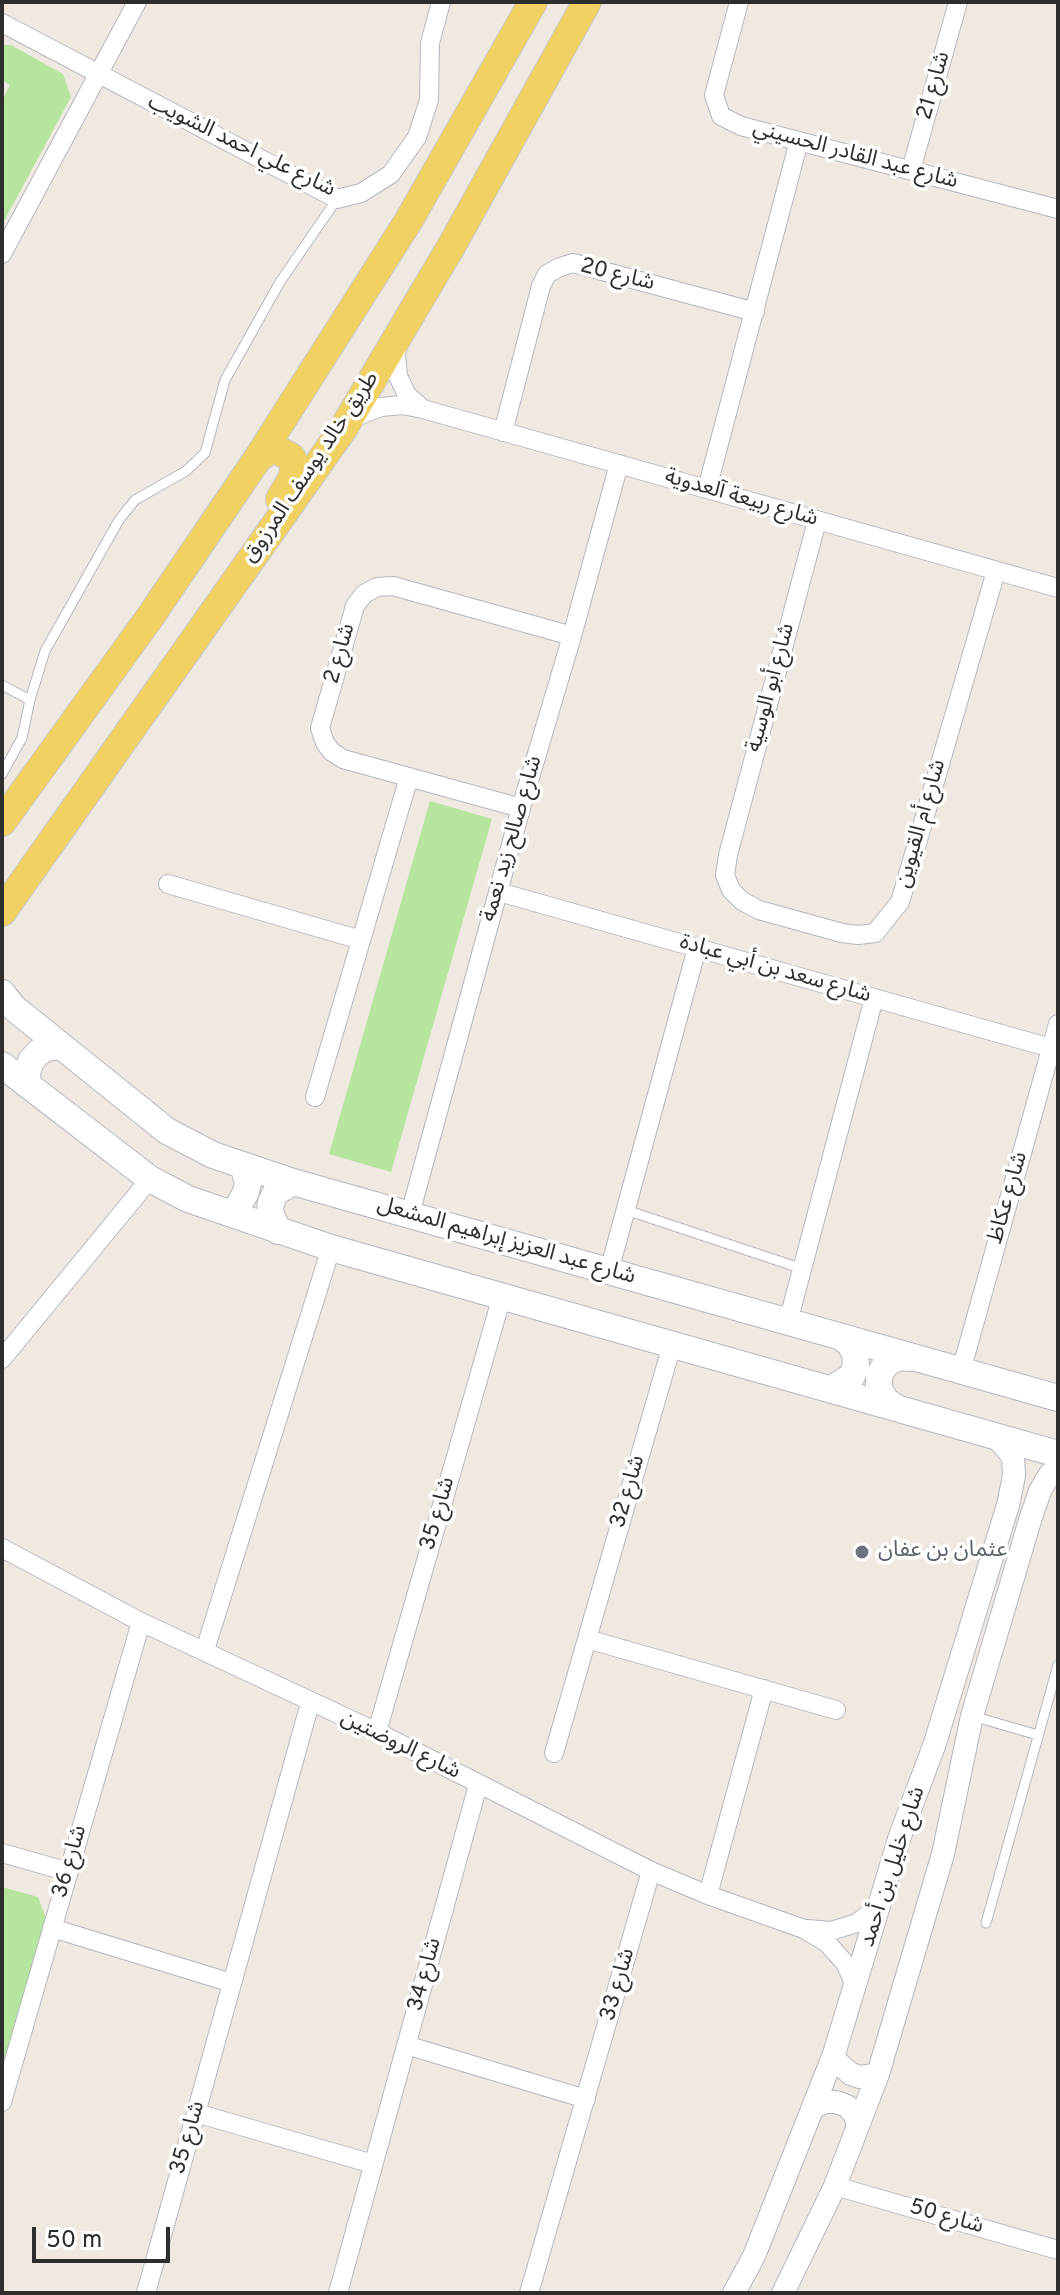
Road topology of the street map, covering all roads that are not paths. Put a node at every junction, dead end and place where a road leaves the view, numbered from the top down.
1 (137, 2) edge
2 (441, 2) edge
3 (533, 2) edge
4 (587, 2) edge
5 (739, 2) edge
6 (958, 2) edge
7 (2, 23) edge
8 (99, 75) junction
9 (799, 141) junction
10 (911, 170) junction
11 (337, 199) junction
12 (1058, 209) edge
13 (2, 254) edge
14 (755, 312) junction
15 (401, 333) junction
16 (423, 409) junction
17 (343, 429) junction
18 (503, 432) junction
19 (258, 458) junction
20 (619, 464) junction
21 (707, 489) junction
22 (817, 521) junction
23 (996, 571) junction
24 (1058, 588) edge
25 (572, 636) junction
26 (169, 675) junction
27 (2, 685) edge
28 (30, 700) junction
29 (2, 774) edge
30 (409, 777) junction
31 (521, 808) junction
32 (2, 822) edge
33 (728, 855) joint
34 (168, 884) dead end
35 (499, 892) junction
36 (2, 912) edge
37 (361, 940) junction
38 (697, 948) junction
39 (2, 993) edge
40 (874, 998) junction
41 (1058, 1024) edge
42 (62, 1047) junction
43 (1051, 1048) junction
44 (2, 1065) edge
45 (28, 1085) junction
46 (315, 1097) dead end
47 (243, 1165) junction
48 (150, 1179) junction
49 (293, 1182) junction
50 (626, 1210) junction
51 (229, 1213) junction
52 (410, 1214) junction
53 (278, 1231) junction
54 (331, 1248) junction
55 (803, 1269) junction
56 (609, 1271) junction
57 (502, 1296) junction
58 (788, 1322) junction
59 (841, 1337) junction
60 (672, 1345) junction
61 (911, 1358) junction
62 (2, 1359) edge
63 (961, 1371) junction
64 (832, 1389) junction
65 (1058, 1398) edge
66 (897, 1408) junction
67 (996, 1436) junction
68 (1058, 1454) edge
69 (1058, 1471) edge
70 (2, 1548) edge
71 (141, 1622) junction
72 (587, 1639) junction
73 (205, 1650) junction
74 (1058, 1665) edge
75 (764, 1689) junction
76 (310, 1703) junction
77 (836, 1710) dead end
78 (972, 1716) junction
79 (377, 1732) junction
80 (1038, 1735) junction
81 (554, 1753) dead end
82 (478, 1785) junction
83 (908, 1816) junction
84 (948, 1826) junction
85 (2, 1853) edge
86 (651, 1871) junction
87 (69, 1872) junction
88 (708, 1895) junction
89 (878, 1907) junction
90 (986, 1923) dead end
91 (52, 1928) junction
92 (804, 1929) junction
93 (232, 1983) junction
94 (856, 1987) junction
95 (406, 2045) junction
96 (834, 2054) junction
97 (878, 2074) junction
98 (586, 2099) junction
99 (2, 2102) edge
100 (814, 2107) junction
101 (196, 2113) junction
102 (858, 2126) junction
103 (373, 2164) junction
104 (835, 2186) junction
105 (1058, 2250) edge
106 (740, 2289) edge
107 (146, 2293) edge
108 (338, 2293) edge
109 (529, 2293) edge
110 (783, 2293) edge

1 - 8 street
2 - 11 street, شارع علي احمد الشويب
3 - 19 main road
4 - 15 main road, طريق خالد يوسف المرزوق
5 - 9 street, شارع عبد القادر الحسيني
6 - 10 street, شارع 21
7 - 8 street, شارع علي احمد الشويب
8 - 11 street, شارع علي احمد الشويب
8 - 13 street
9 - 10 street, شارع عبد القادر الحسيني
9 - 14 street
10 - 12 street, شارع عبد القادر الحسيني
11 - 28 lane
14 - 18 street, شارع 20
14 - 21 street
15 - 16 street
15 - 17 main road, طريق خالد يوسف المرزوق
16 - 17 street, شارع ربيعة آلعدوية
16 - 18 street, شارع ربيعة آلعدوية
17 - 26 main road, طريق خالد يوسف المرزوق
18 - 20 street, شارع ربيعة آلعدوية
19 - 26 main road
19 - 32 main road
20 - 21 street, شارع ربيعة آلعدوية
20 - 25 street, شارع صالح زيد نعمة
21 - 22 street, شارع ربيعة آلعدوية
22 - 23 street, شارع ربيعة آلعدوية
22 - 33 street, شارع أبو الوسية
23 - 24 street, شارع ربيعة آلعدوية
23 - 33 street, شارع أم القيوين
25 - 30 street, شارع 2
25 - 31 street, شارع صالح زيد نعمة
26 - 36 main road, طريق خالد يوسف المرزوق
27 - 28 lane
28 - 29 lane
30 - 31 street, شارع 2
30 - 37 street
31 - 35 street, شارع صالح زيد نعمة
34 - 37 street
35 - 38 street, شارع سعد بن أبي عبادة
35 - 52 street, شارع صالح زيد نعمة
37 - 46 street
38 - 40 street, شارع سعد بن أبي عبادة
38 - 50 street
39 - 42 main road, شارع عبد العزيز إبراهيم المشعل
40 - 43 street, شارع سعد بن أبي عبادة
40 - 55 street
41 - 43 street, شارع عكاظ
42 - 45 main road
42 - 47 main road, شارع عبد العزيز إبراهيم المشعل
43 - 63 street, شارع عكاظ
44 - 45 main road
45 - 48 main road
47 - 49 main road, شارع عبد العزيز إبراهيم المشعل
47 - 51 main road
48 - 51 main road
48 - 62 street
49 - 52 main road, شارع عبد العزيز إبراهيم المشعل
49 - 53 main road
50 - 55 lane
50 - 56 street
51 - 53 main road
52 - 56 main road, شارع عبد العزيز إبراهيم المشعل
53 - 54 main road
54 - 57 main road
54 - 73 street
55 - 58 street
56 - 58 main road, شارع عبد العزيز إبراهيم المشعل
57 - 60 main road
57 - 79 street, شارع 35
58 - 59 main road, شارع عبد العزيز إبراهيم المشعل
59 - 61 main road, شارع عبد العزيز إبراهيم المشعل
59 - 64 main road
60 - 64 main road
60 - 72 street, شارع 32
61 - 63 main road, شارع عبد العزيز إبراهيم المشعل
61 - 66 main road
63 - 65 main road, شارع عبد العزيز إبراهيم المشعل
64 - 66 main road
66 - 67 main road
67 - 68 main road
67 - 83 street, شارع خليل بن أحمد
69 - 78 street, شارع خليل بن أحمد
70 - 71 street, شارع الروضتين
71 - 73 street, شارع الروضتين
71 - 87 street, شارع 36
72 - 75 street
72 - 81 street, شارع 32
73 - 76 street, شارع الروضتين
74 - 80 lane
75 - 77 street
75 - 88 street
76 - 79 street, شارع الروضتين
76 - 93 street, شارع 35
78 - 80 lane
78 - 84 street, شارع خليل بن أحمد
79 - 82 street, شارع الروضتين
80 - 90 lane
82 - 86 street, شارع الروضتين
82 - 95 street, شارع 34
83 - 84 street
83 - 89 street, شارع خليل بن أحمد
84 - 97 street, شارع خليل بن أحمد
85 - 87 street
86 - 88 street, شارع الروضتين
86 - 98 street, شارع 33
87 - 91 street, شارع 36
88 - 92 street, شارع الروضتين
89 - 92 street, شارع الروضتين
89 - 94 street, شارع خليل بن أحمد
91 - 93 street
91 - 99 street, شارع 36
92 - 94 street, شارع الروضتين
93 - 101 street, شارع 35
94 - 96 street, شارع خليل بن أحمد
95 - 98 street
95 - 103 street, شارع 34
96 - 97 street
96 - 100 street, شارع خليل بن أحمد
97 - 102 street, شارع خليل بن أحمد
98 - 109 street, شارع 33
100 - 102 street
100 - 106 street, شارع خليل بن أحمد
101 - 103 street
101 - 107 street, شارع 35
102 - 104 street, شارع خليل بن أحمد
103 - 108 street, شارع 34
104 - 105 street, شارع 50
104 - 110 street, شارع خليل بن أحمد

